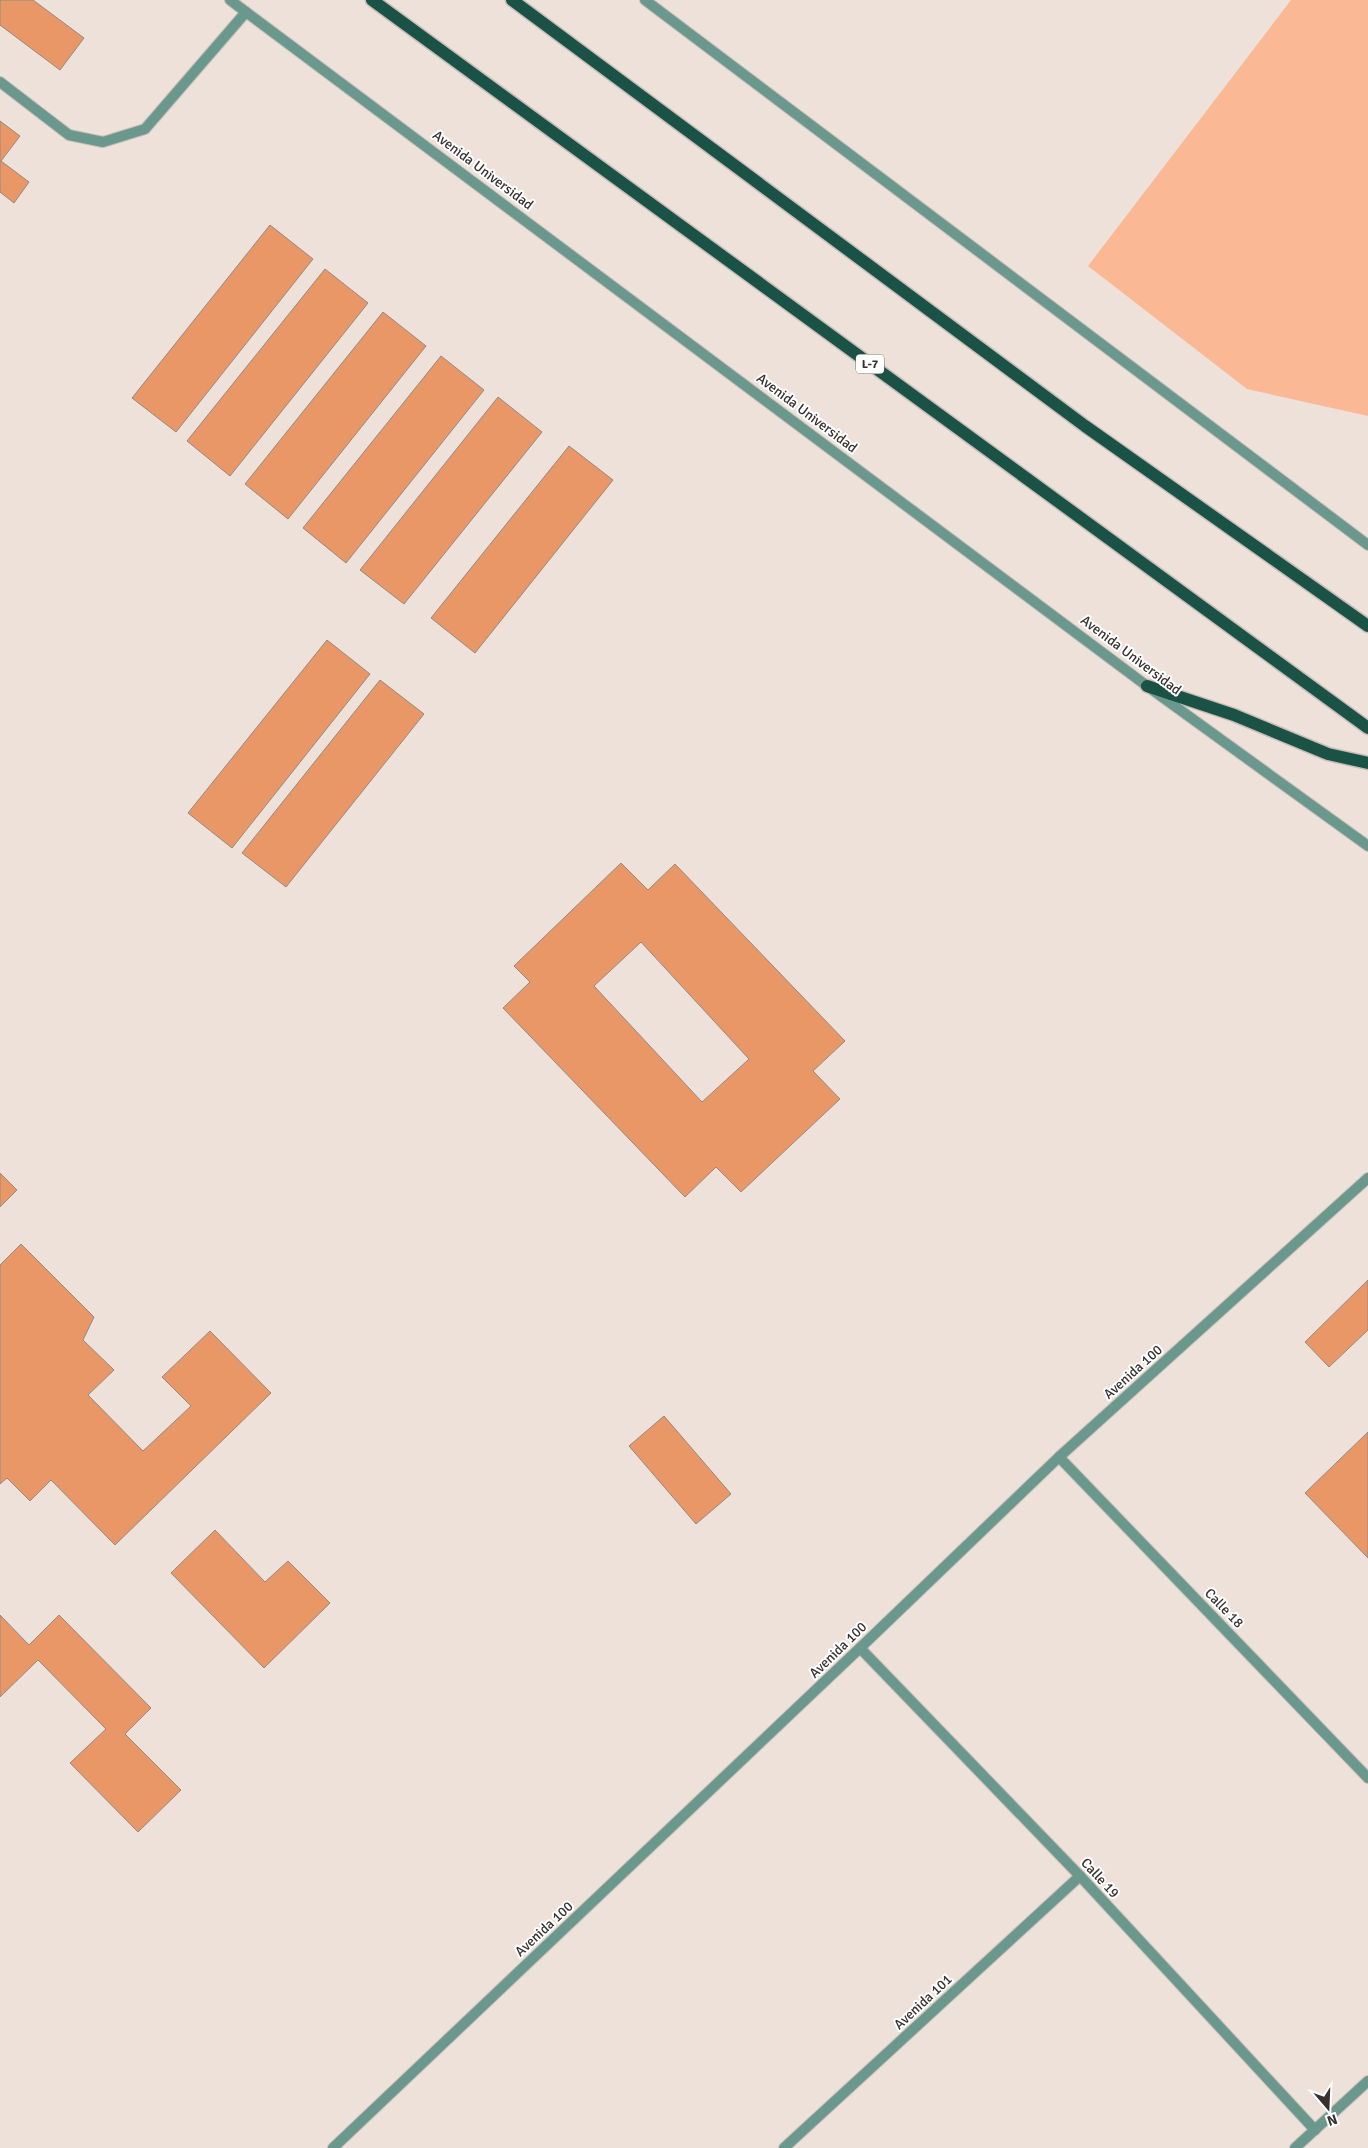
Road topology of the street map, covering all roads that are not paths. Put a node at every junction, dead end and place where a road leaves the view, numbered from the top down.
1 (230, 0) edge
2 (372, 0) edge
3 (512, 0) edge
4 (645, 0) edge
5 (246, 12) junction
6 (0, 82) edge
7 (1368, 545) edge
8 (1368, 626) edge
9 (1147, 686) junction
10 (1368, 728) edge
11 (1368, 763) edge
12 (1368, 846) edge
13 (1368, 1178) edge
14 (1059, 1456) junction
15 (860, 1648) junction
16 (1368, 1778) edge
17 (1080, 1876) junction
18 (1368, 2081) edge
19 (1315, 2130) junction
20 (333, 2148) edge
21 (784, 2148) edge
22 (1295, 2148) edge

1 - 5 street, Avenida Universidad
2 - 10 main road, L-7
3 - 8 main road
4 - 7 street
5 - 6 street
5 - 9 street, Avenida Universidad
9 - 11 main road
9 - 12 street, Avenida Universidad
13 - 14 street, Avenida 100
14 - 15 street, Avenida 100
14 - 16 street, Calle 18
15 - 17 street, Calle 19
15 - 20 street, Avenida 100
17 - 19 street, Calle 19
17 - 21 street, Avenida 101
18 - 19 street
19 - 22 street

